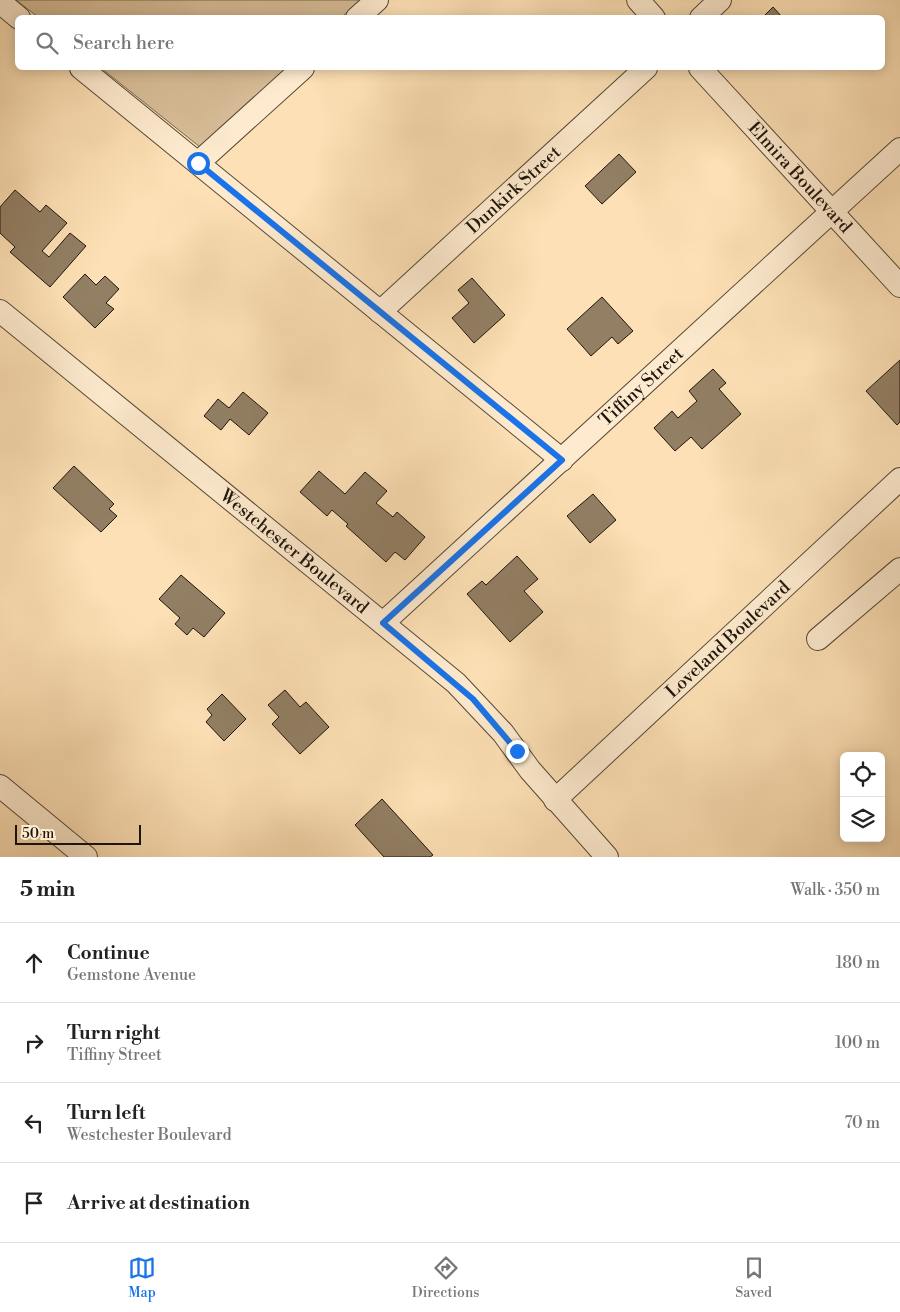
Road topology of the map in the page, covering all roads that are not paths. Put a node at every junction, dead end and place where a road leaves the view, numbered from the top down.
1 (376, 0) edge
2 (638, 0) edge
3 (720, 0) edge
4 (0, 2) edge
5 (15, 15) edge
6 (360, 15) edge
7 (651, 15) edge
8 (704, 15) edge
9 (83, 70) edge
10 (301, 70) edge
11 (644, 70) edge
12 (702, 70) edge
13 (900, 149) edge
14 (198, 163) junction
15 (832, 212) junction
16 (900, 286) edge
17 (0, 311) edge
18 (380, 312) junction
19 (562, 460) junction
20 (900, 479) edge
21 (900, 569) edge
22 (383, 623) junction
23 (818, 639) dead end
24 (0, 786) edge
25 (555, 800) junction
26 (86, 857) edge
27 (607, 857) edge

1 - 6 street
2 - 7 street
3 - 8 street
4 - 5 street
9 - 14 street
10 - 14 street
11 - 18 street, Dunkirk Street
12 - 15 street, Elmira Boulevard
13 - 15 street, Tiffiny Street
14 - 18 street
15 - 16 street, Elmira Boulevard
15 - 19 street, Tiffiny Street
17 - 22 street, Westchester Boulevard
18 - 19 street
19 - 22 street, Tiffiny Street
20 - 25 street, Loveland Boulevard
21 - 23 street
22 - 25 street, Westchester Boulevard
24 - 26 street
25 - 27 street, Westchester Boulevard

